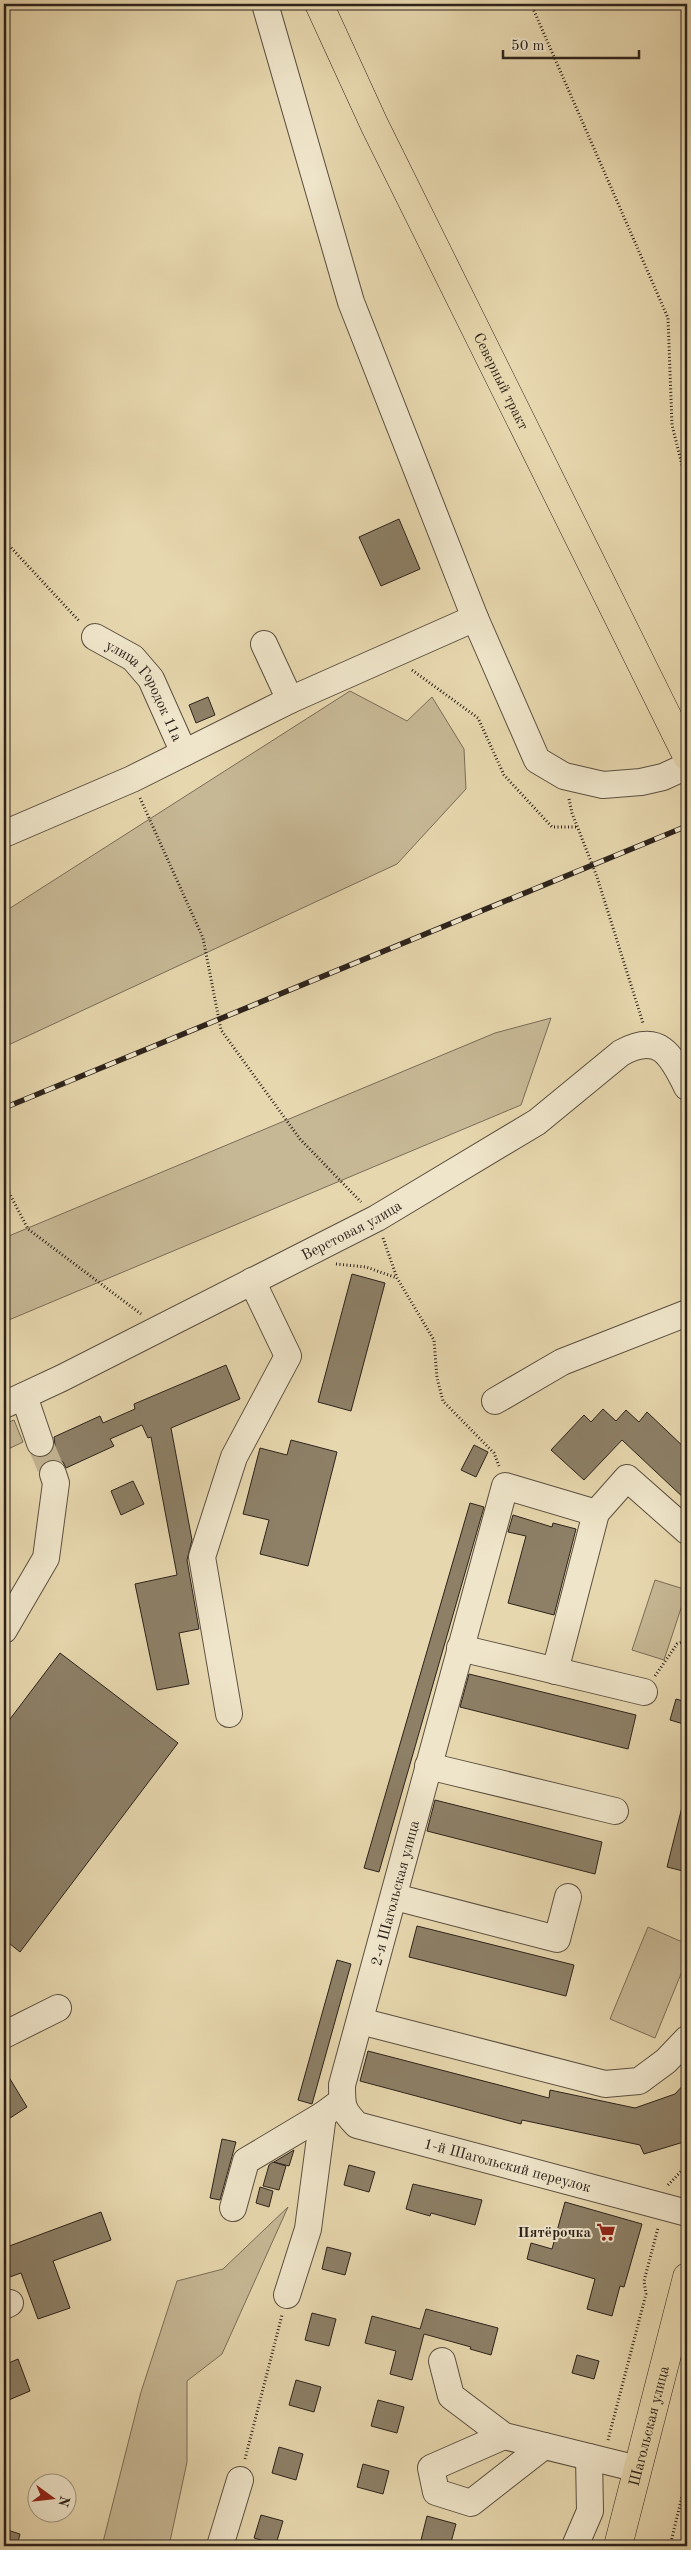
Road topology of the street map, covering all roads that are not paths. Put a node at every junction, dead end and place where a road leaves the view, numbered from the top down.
1 (265, 4) edge
2 (319, 4) edge
3 (475, 618) junction
4 (95, 637) road end
5 (264, 644) dead end
6 (290, 700) junction
7 (184, 753) junction
8 (687, 756) edge
9 (687, 766) edge
10 (4, 834) edge
11 (687, 1087) edge
12 (252, 1281) junction
13 (687, 1313) edge
14 (14, 1400) edge
15 (495, 1401) dead end
16 (40, 1443) tunnel mouth
17 (53, 1474) tunnel mouth
18 (596, 1513) junction
19 (687, 1531) edge
20 (4, 1630) edge
21 (460, 1648) junction
22 (555, 1671) junction
23 (644, 1692) road end
24 (228, 1714) dead end
25 (428, 1766) junction
26 (615, 1811) dead end
27 (395, 1897) junction
28 (568, 1897) dead end
29 (58, 2008) dead end
30 (360, 2021) junction
31 (4, 2034) edge
32 (687, 2039) edge
33 (332, 2108) junction
34 (233, 2208) dead end
35 (687, 2213) edge
36 (687, 2277) edge
37 (288, 2295) road end
38 (442, 2361) dead end
39 (504, 2436) junction
40 (544, 2446) junction
41 (596, 2459) junction
42 (638, 2469) junction
43 (240, 2480) road end
44 (220, 2546) edge
45 (575, 2546) edge
46 (618, 2546) edge

1 - 3 street
2 - 8 main road, Северный тракт
3 - 6 street
3 - 9 street
4 - 7 street, улица Городок 11а
5 - 6 street
6 - 7 street
7 - 10 street
11 - 12 street, Верстовая улица
12 - 14 street, Верстовая улица
12 - 24 street
13 - 15 street
14 - 16 street
17 - 20 street
18 - 19 street
18 - 21 street, 2-я Шагольская улица
18 - 22 street
21 - 22 street
21 - 25 street, 2-я Шагольская улица
22 - 23 street
25 - 26 street
25 - 27 street, 2-я Шагольская улица
27 - 28 street
27 - 30 street, 2-я Шагольская улица
29 - 31 street
30 - 32 street
30 - 33 street, 2-я Шагольская улица
33 - 34 street
33 - 35 street, 1-й Шагольский переулок
33 - 37 street, 2-я Шагольская улица
36 - 42 main road, Шагольская улица
38 - 39 street
39 - 40 street
39 - 40 street
40 - 41 street
41 - 42 street
41 - 45 street
42 - 46 main road, Шагольская улица
43 - 44 street

